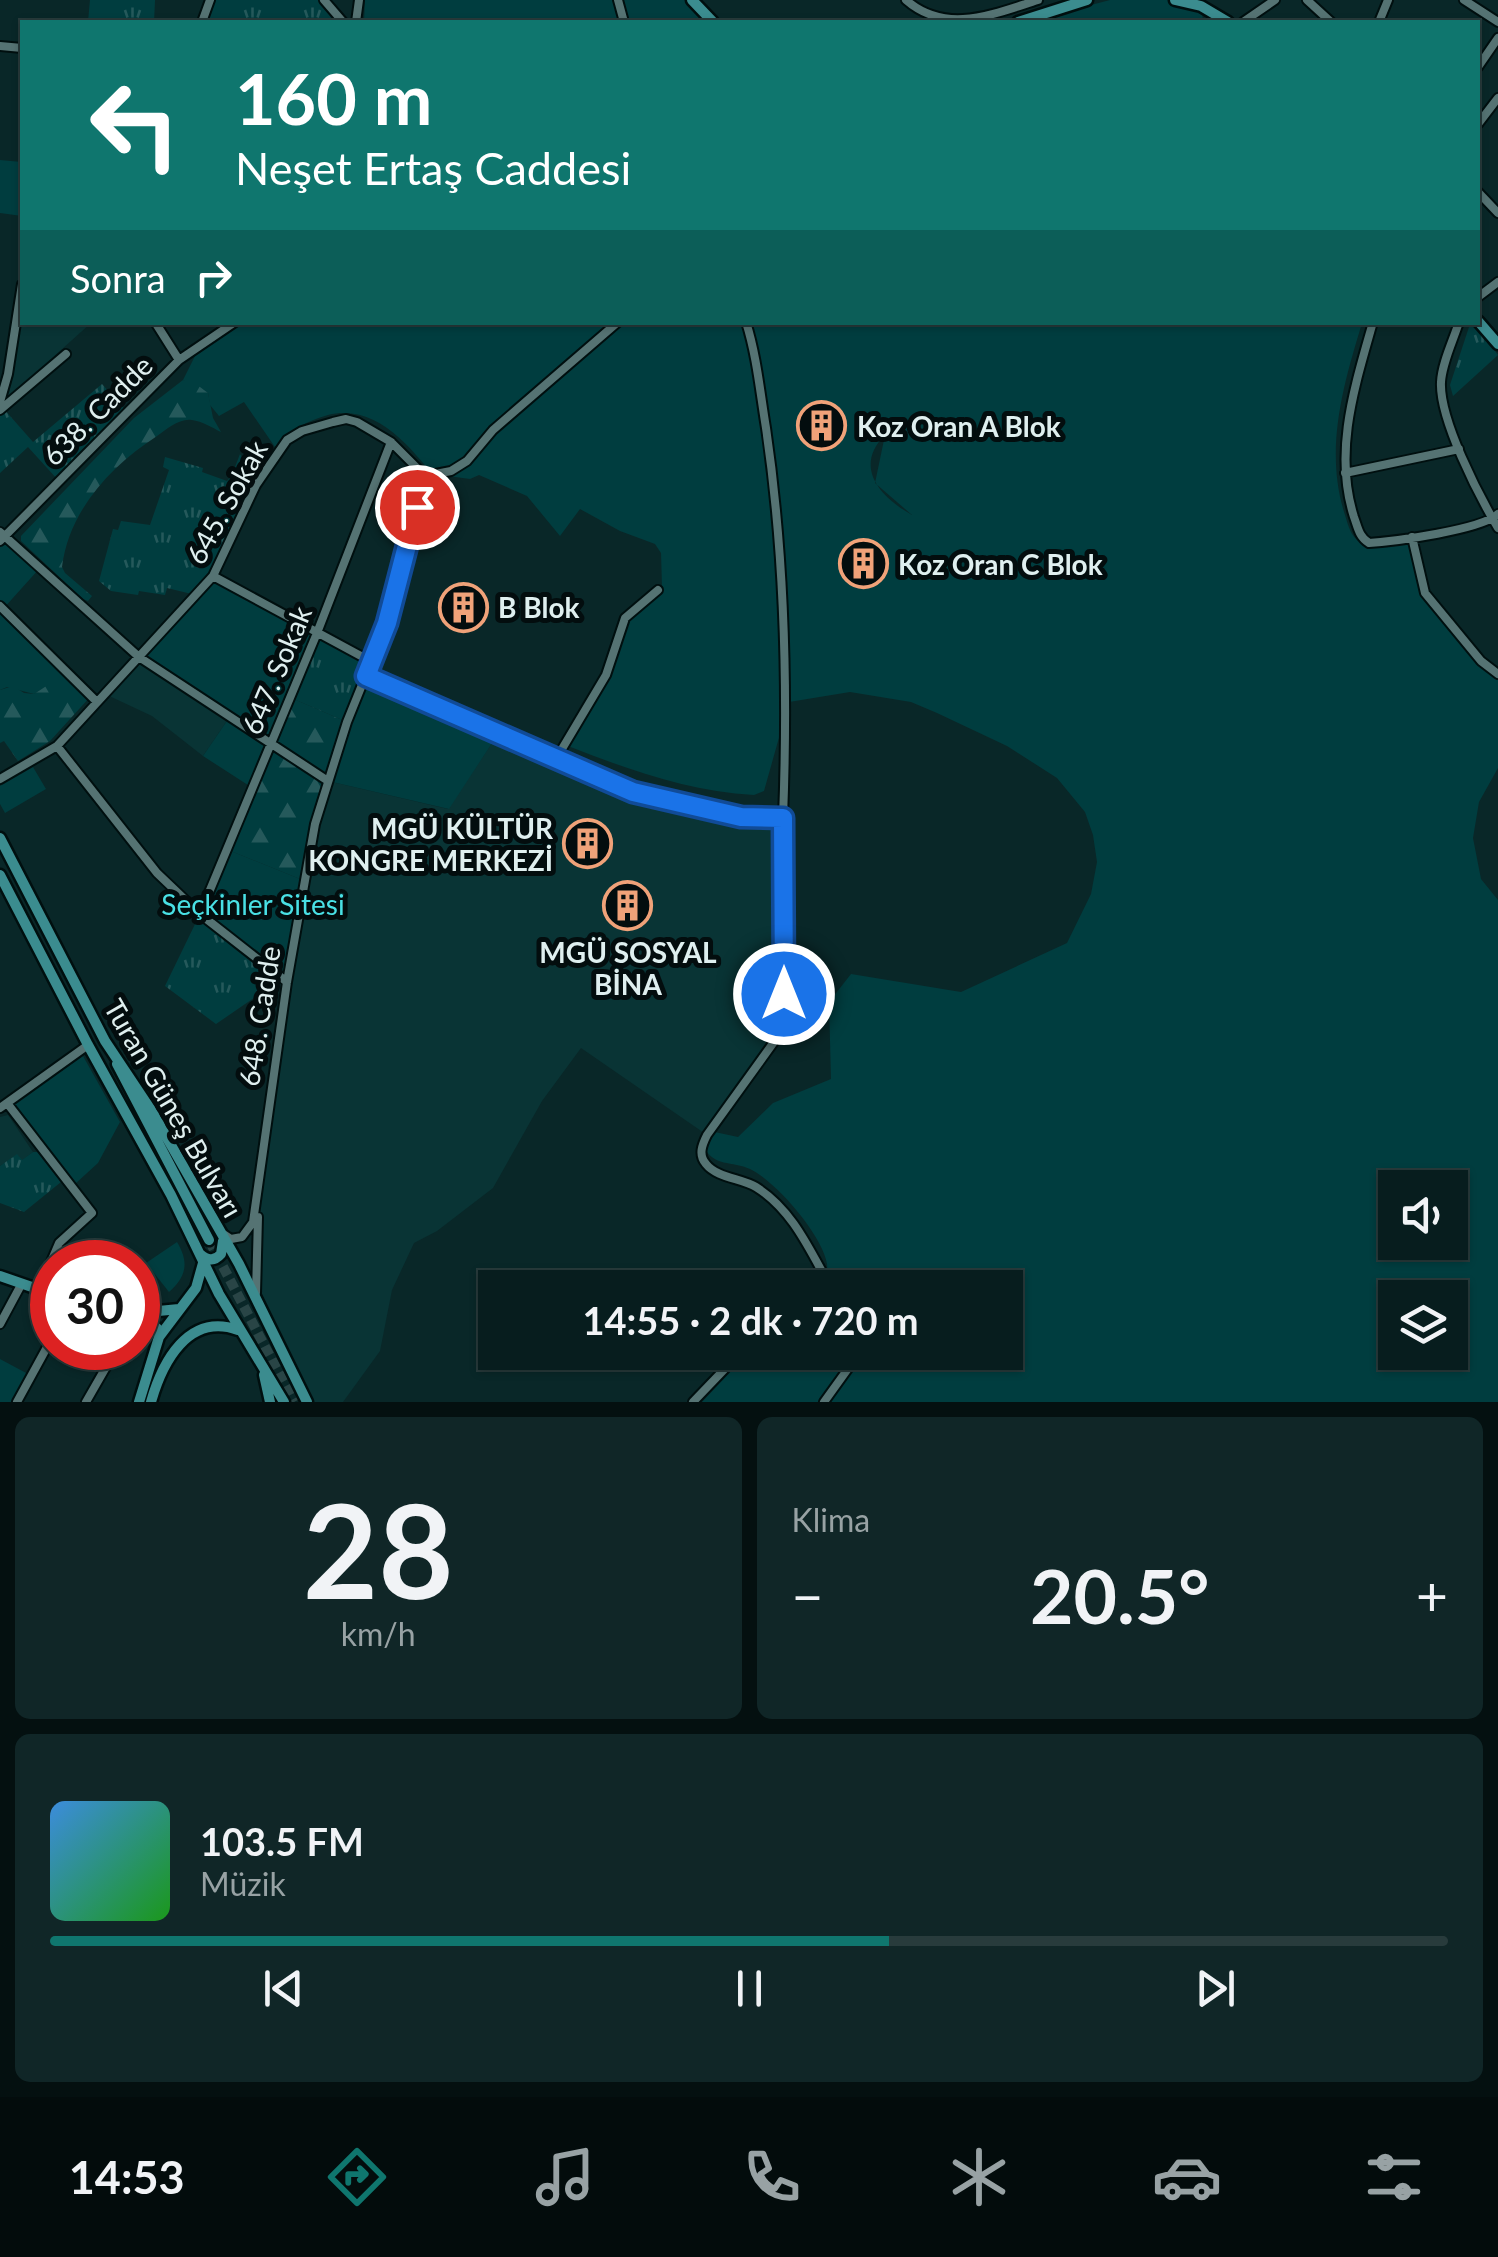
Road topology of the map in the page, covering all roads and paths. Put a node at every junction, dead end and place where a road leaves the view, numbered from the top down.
1 (324, 0) edge
2 (692, 0) edge
3 (906, 0) edge
4 (1038, 0) edge
5 (1087, 0) edge
6 (1175, 0) edge
7 (1274, 0) edge
8 (1306, 0) edge
9 (1464, 0) edge
10 (340, 20) edge
11 (711, 20) edge
12 (954, 20) edge
13 (969, 20) edge
14 (1024, 20) edge
15 (1225, 20) edge
16 (1247, 20) edge
17 (1329, 20) edge
18 (1498, 22) edge
19 (1498, 38) edge
20 (1480, 64) edge
21 (1497, 100) edge
22 (1480, 121) edge
23 (1480, 194) edge
24 (1498, 213) edge
25 (20, 297) edge
26 (1480, 324) edge
27 (157, 325) edge
28 (231, 325) edge
29 (615, 325) edge
30 (747, 325) edge
31 (1372, 325) edge
32 (1459, 325) edge
33 (1498, 344) edge
34 (66, 354) dead end
35 (180, 360) junction
36 (0, 402) edge
37 (0, 410) edge
38 (391, 442) junction
39 (1459, 448) junction
40 (1345, 473) junction
41 (425, 476) junction
42 (1496, 521) edge
43 (1, 536) edge
44 (1412, 537) junction
45 (213, 576) junction
46 (658, 590) dead end
47 (0, 606) edge
48 (316, 633) junction
49 (139, 657) junction
50 (372, 662) junction
51 (1498, 674) edge
52 (366, 676) junction
53 (97, 702) junction
54 (268, 742) junction
55 (57, 746) junction
56 (556, 759) junction
57 (0, 779) edge
58 (328, 781) junction
59 (783, 818) junction
60 (0, 838) edge
61 (0, 875) edge
62 (200, 914) junction
63 (287, 982) junction
64 (106, 1041) junction
65 (88, 1045) junction
66 (4, 1106) edge
67 (260, 1162) junction
68 (220, 1232) junction
69 (62, 1240) edge
70 (209, 1240) tunnel mouth
71 (201, 1258) junction
72 (820, 1270) edge
73 (0, 1276) edge
74 (21, 1285) junction
75 (30, 1288) edge
76 (256, 1298) junction
77 (180, 1309) junction
78 (160, 1312) edge
79 (0, 1324) edge
80 (238, 1330) junction
81 (160, 1336) edge
82 (262, 1364) junction
83 (34, 1370) edge
84 (104, 1370) edge
85 (149, 1370) edge
86 (724, 1370) edge
87 (847, 1370) edge
88 (17, 1402) edge
89 (86, 1402) edge
90 (139, 1402) edge
91 (151, 1402) edge
92 (270, 1402) edge
93 (284, 1402) edge
94 (307, 1402) edge
95 (693, 1402) edge
96 (824, 1402) edge

1 - 10 street
2 - 11 main road
3 - 12 street
4 - 13 street
5 - 14 main road
6 - 15 main road
7 - 16 street
8 - 17 street
9 - 18 street
19 - 20 street
21 - 22 street
23 - 24 street
25 - 36 street
26 - 33 main road
27 - 35 street
28 - 35 street, 638. Cadde
29 - 41 street
30 - 59 street
31 - 40 street
32 - 39 street
34 - 37 street
35 - 43 street, 638. Cadde
38 - 41 street, 645. Sokak
38 - 45 street, 645. Sokak
38 - 48 street, 647. Sokak
39 - 40 street
39 - 42 street
40 - 44 street
41 - 50 street, 648. Cadde
42 - 44 street
43 - 49 street
44 - 51 street
45 - 48 street
45 - 49 street, 645. Sokak
46 - 56 street
47 - 53 street
48 - 50 street
48 - 54 street, 647. Sokak
49 - 53 street, 645. Sokak
49 - 54 street
50 - 52 street, 648. Cadde
52 - 56 street
52 - 58 street, 648. Cadde
53 - 55 street, 645. Sokak
54 - 58 street
54 - 62 street, 647. Sokak
55 - 57 street, 645. Sokak
55 - 62 street
56 - 59 street
58 - 63 street, 648. Cadde
59 - 72 street
60 - 64 main road, Turan Güneş Bulvarı
61 - 65 main road, Turan Güneş Bulvarı
62 - 63 street
63 - 67 street, 648. Cadde
64 - 68 main road, Turan Güneş Bulvarı
64 - 70 main road
65 - 66 street
65 - 71 main road, Turan Güneş Bulvarı
66 - 69 street
67 - 68 street
67 - 76 street
68 - 71 main road
68 - 76 main road, Turan Güneş Bulvarı
71 - 77 main road
71 - 80 main road, Turan Güneş Bulvarı
73 - 74 main road
74 - 75 main road
74 - 79 street
76 - 94 main road, Turan Güneş Bulvarı
77 - 78 main road
77 - 81 main road
80 - 82 main road, Turan Güneş Bulvarı
80 - 91 main road
82 - 92 main road
82 - 93 main road, Turan Güneş Bulvarı
83 - 88 street
84 - 89 street
85 - 90 main road
86 - 95 street
87 - 96 street

